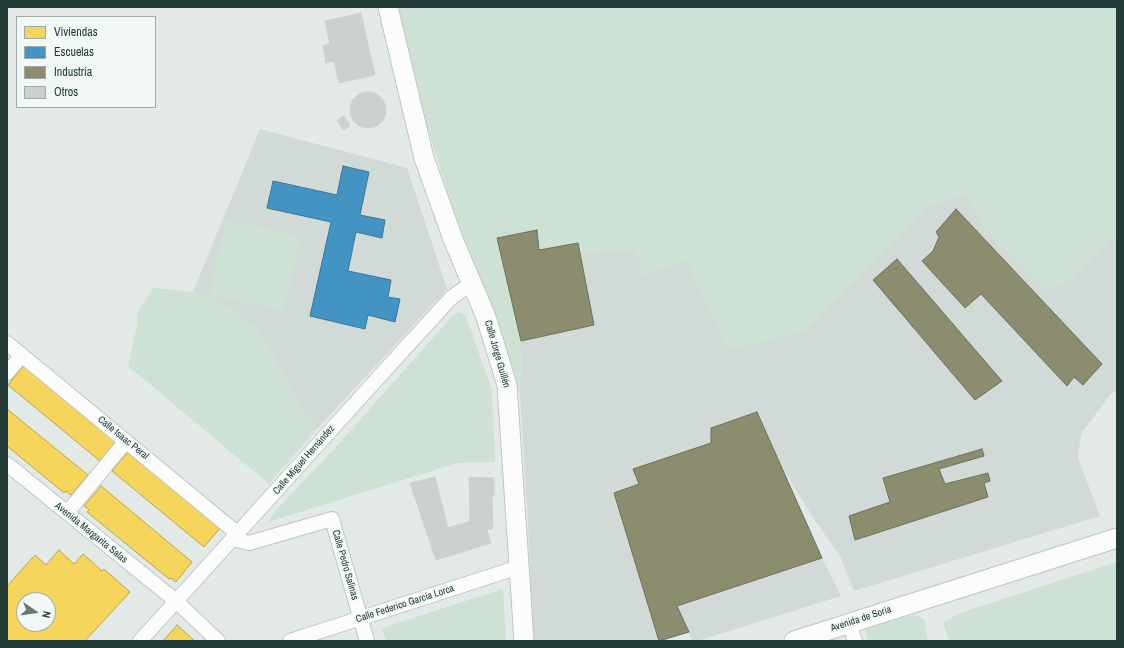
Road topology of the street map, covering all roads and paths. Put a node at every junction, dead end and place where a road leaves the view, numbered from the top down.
1 (388, 7) edge
2 (472, 284) junction
3 (7, 343) edge
4 (22, 355) junction
5 (7, 372) edge
6 (126, 441) junction
7 (7, 464) edge
8 (67, 513) junction
9 (236, 536) junction
10 (1117, 538) edge
11 (519, 567) junction
12 (176, 601) junction
13 (361, 618) junction
14 (849, 623) junction
15 (140, 641) edge
16 (218, 641) edge
17 (290, 641) edge
18 (367, 641) edge
19 (524, 641) edge
20 (794, 641) edge
21 (855, 641) edge

1 - 2 street, Calle Jorge Guillén
2 - 9 street, Calle Miguel Hernández
2 - 11 street, Calle Jorge Guillén
3 - 4 street, Calle Isaac Peral
4 - 5 street
4 - 6 street, Calle Isaac Peral
6 - 8 street
6 - 9 street, Calle Isaac Peral
7 - 8 street, Avenida Margarita Salas
8 - 12 street, Avenida Margarita Salas
9 - 12 street, Calle Miguel Hernández
9 - 13 street, Calle Pedro Salinas
10 - 14 street, Avenida de Soria
11 - 13 street, Calle Federico García Lorca
11 - 19 street, Calle Jorge Guillén
12 - 15 street, Calle Miguel Hernández
12 - 16 street
13 - 17 street, Calle Federico García Lorca
13 - 18 street, Calle Pedro Salinas
14 - 20 street, Avenida de Soria
14 - 21 street

